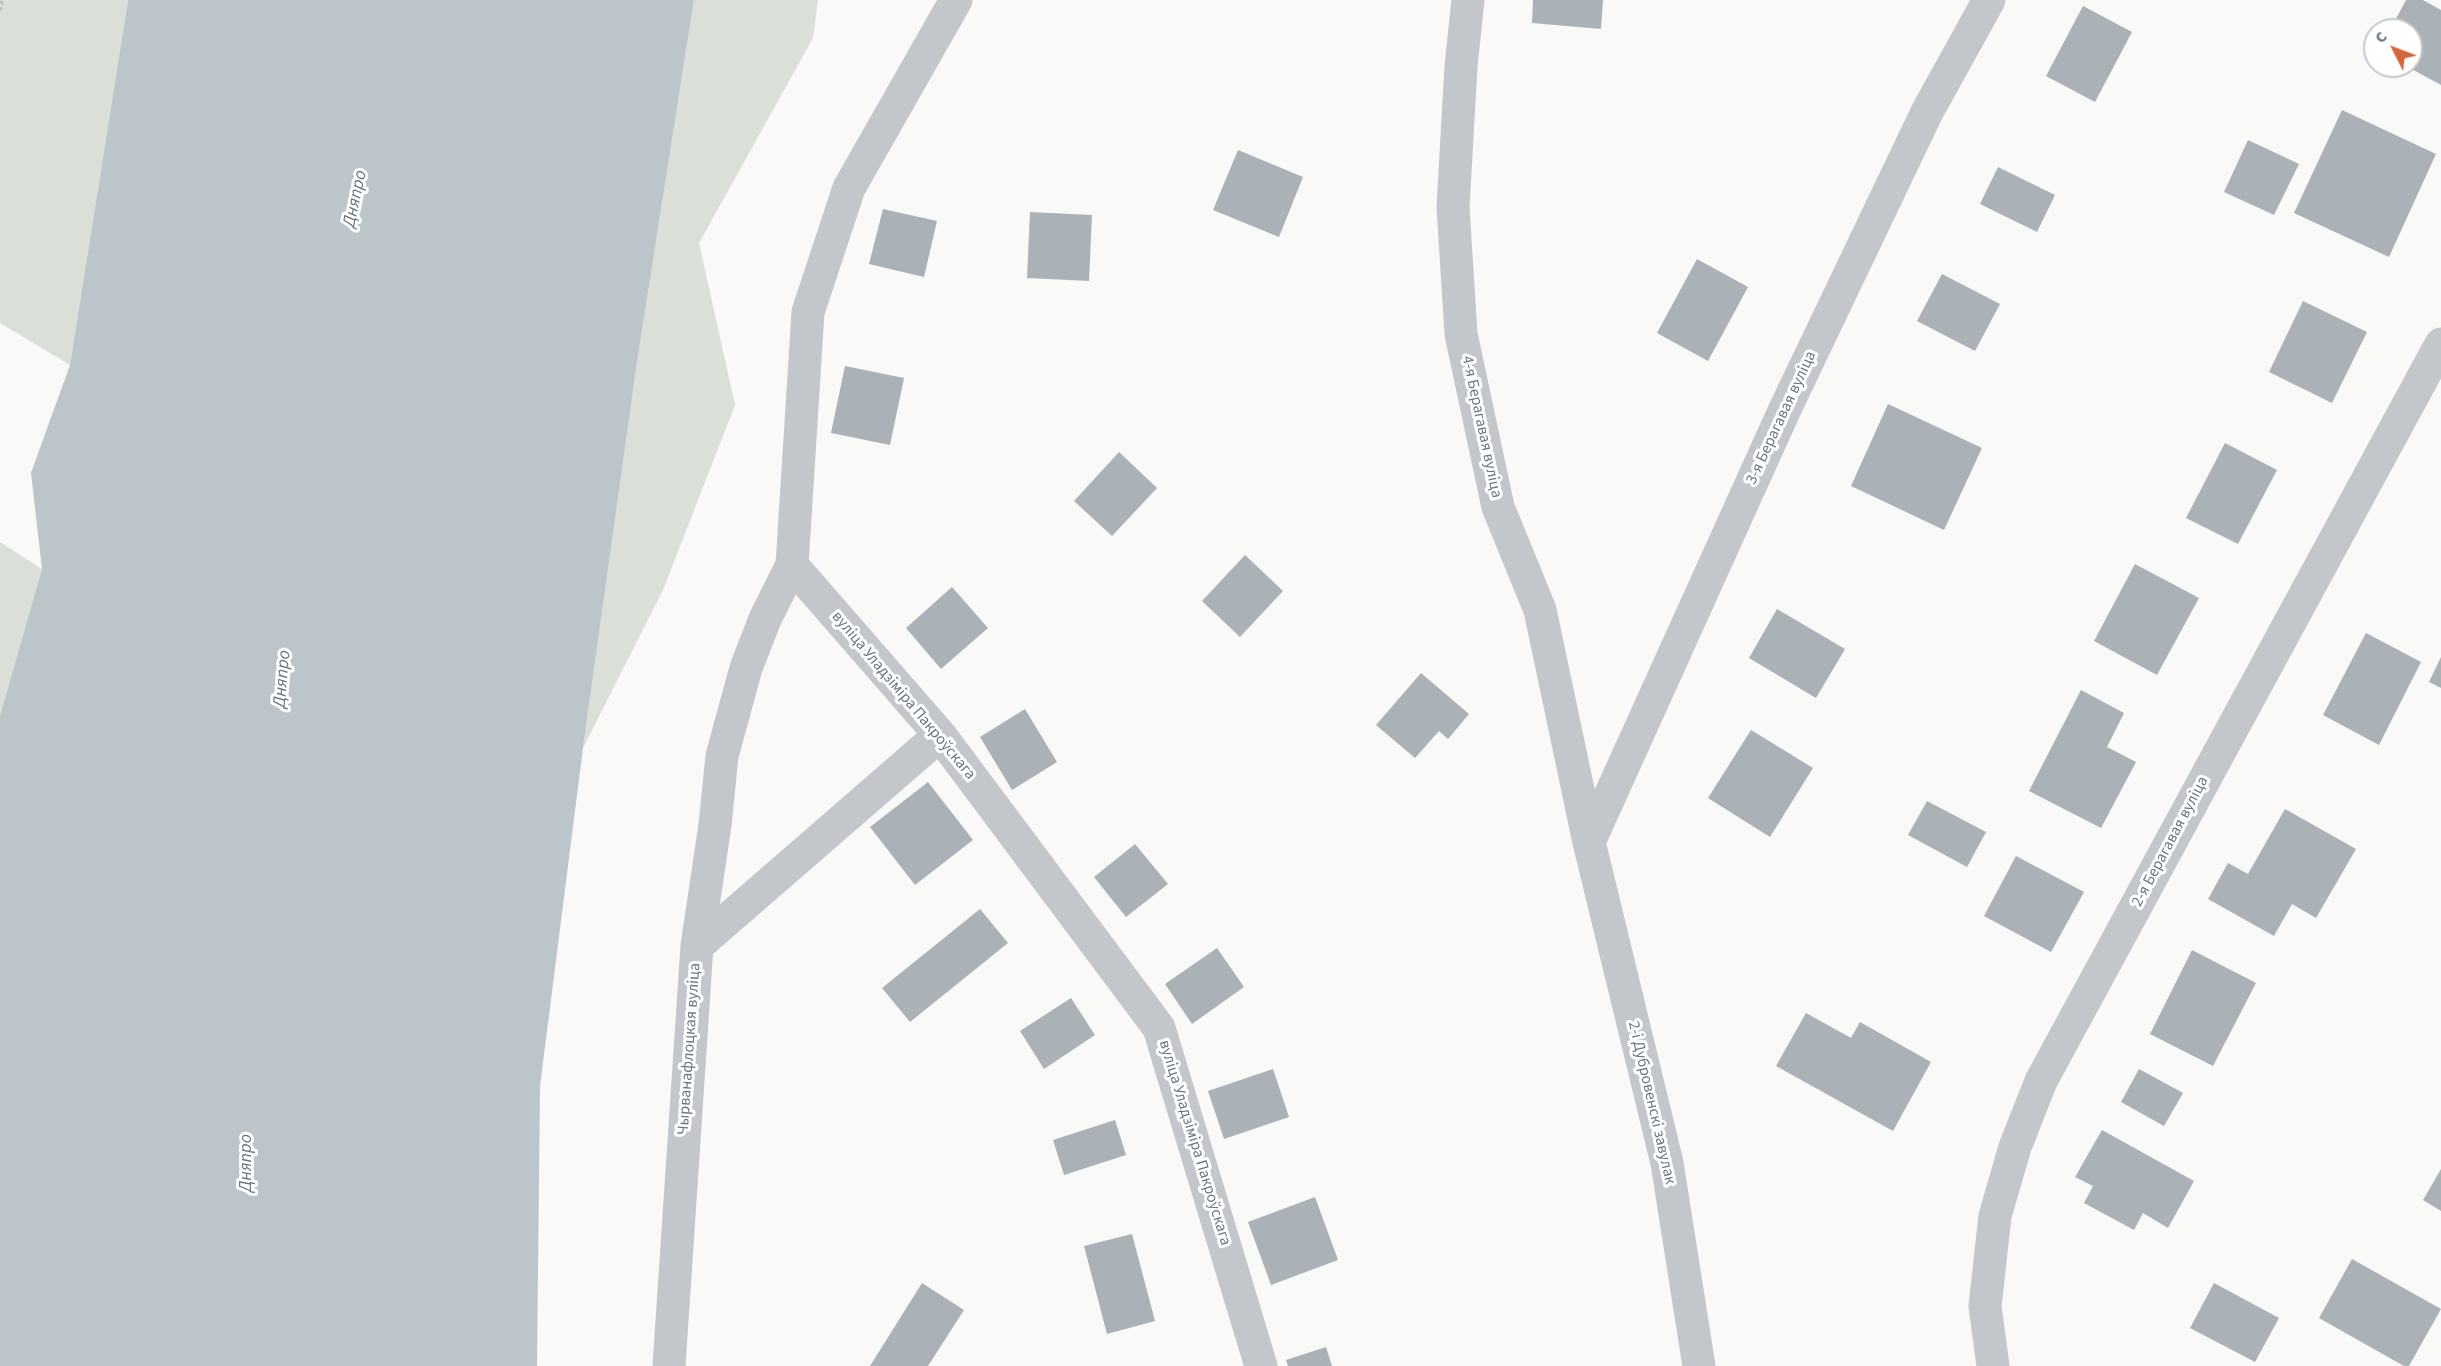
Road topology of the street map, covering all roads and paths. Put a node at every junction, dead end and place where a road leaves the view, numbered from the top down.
1 (2, 0) edge
2 (956, 0) edge
3 (1468, 0) edge
4 (1989, 0) edge
5 (0, 10) edge
6 (2441, 344) edge
7 (792, 565) junction
8 (940, 735) junction
9 (1589, 842) junction
10 (697, 946) junction
11 (669, 1366) edge
12 (1261, 1366) edge
13 (1699, 1366) edge
14 (1992, 1366) edge

1 - 5 path
2 - 7 street
3 - 9 street, 4-я Берагавая вуліца
4 - 9 street, 3-я Берагавая вуліца
6 - 14 street, 2-я Берагавая вуліца
7 - 8 street, вуліца Уладзіміра Пакроўскага
7 - 10 street
8 - 10 street, Чырванафлоцкая вуліца
8 - 12 street, вуліца Уладзіміра Пакроўскага
9 - 13 street, 2-і Дубровенскі завулак
10 - 11 street, Чырванафлоцкая вуліца

